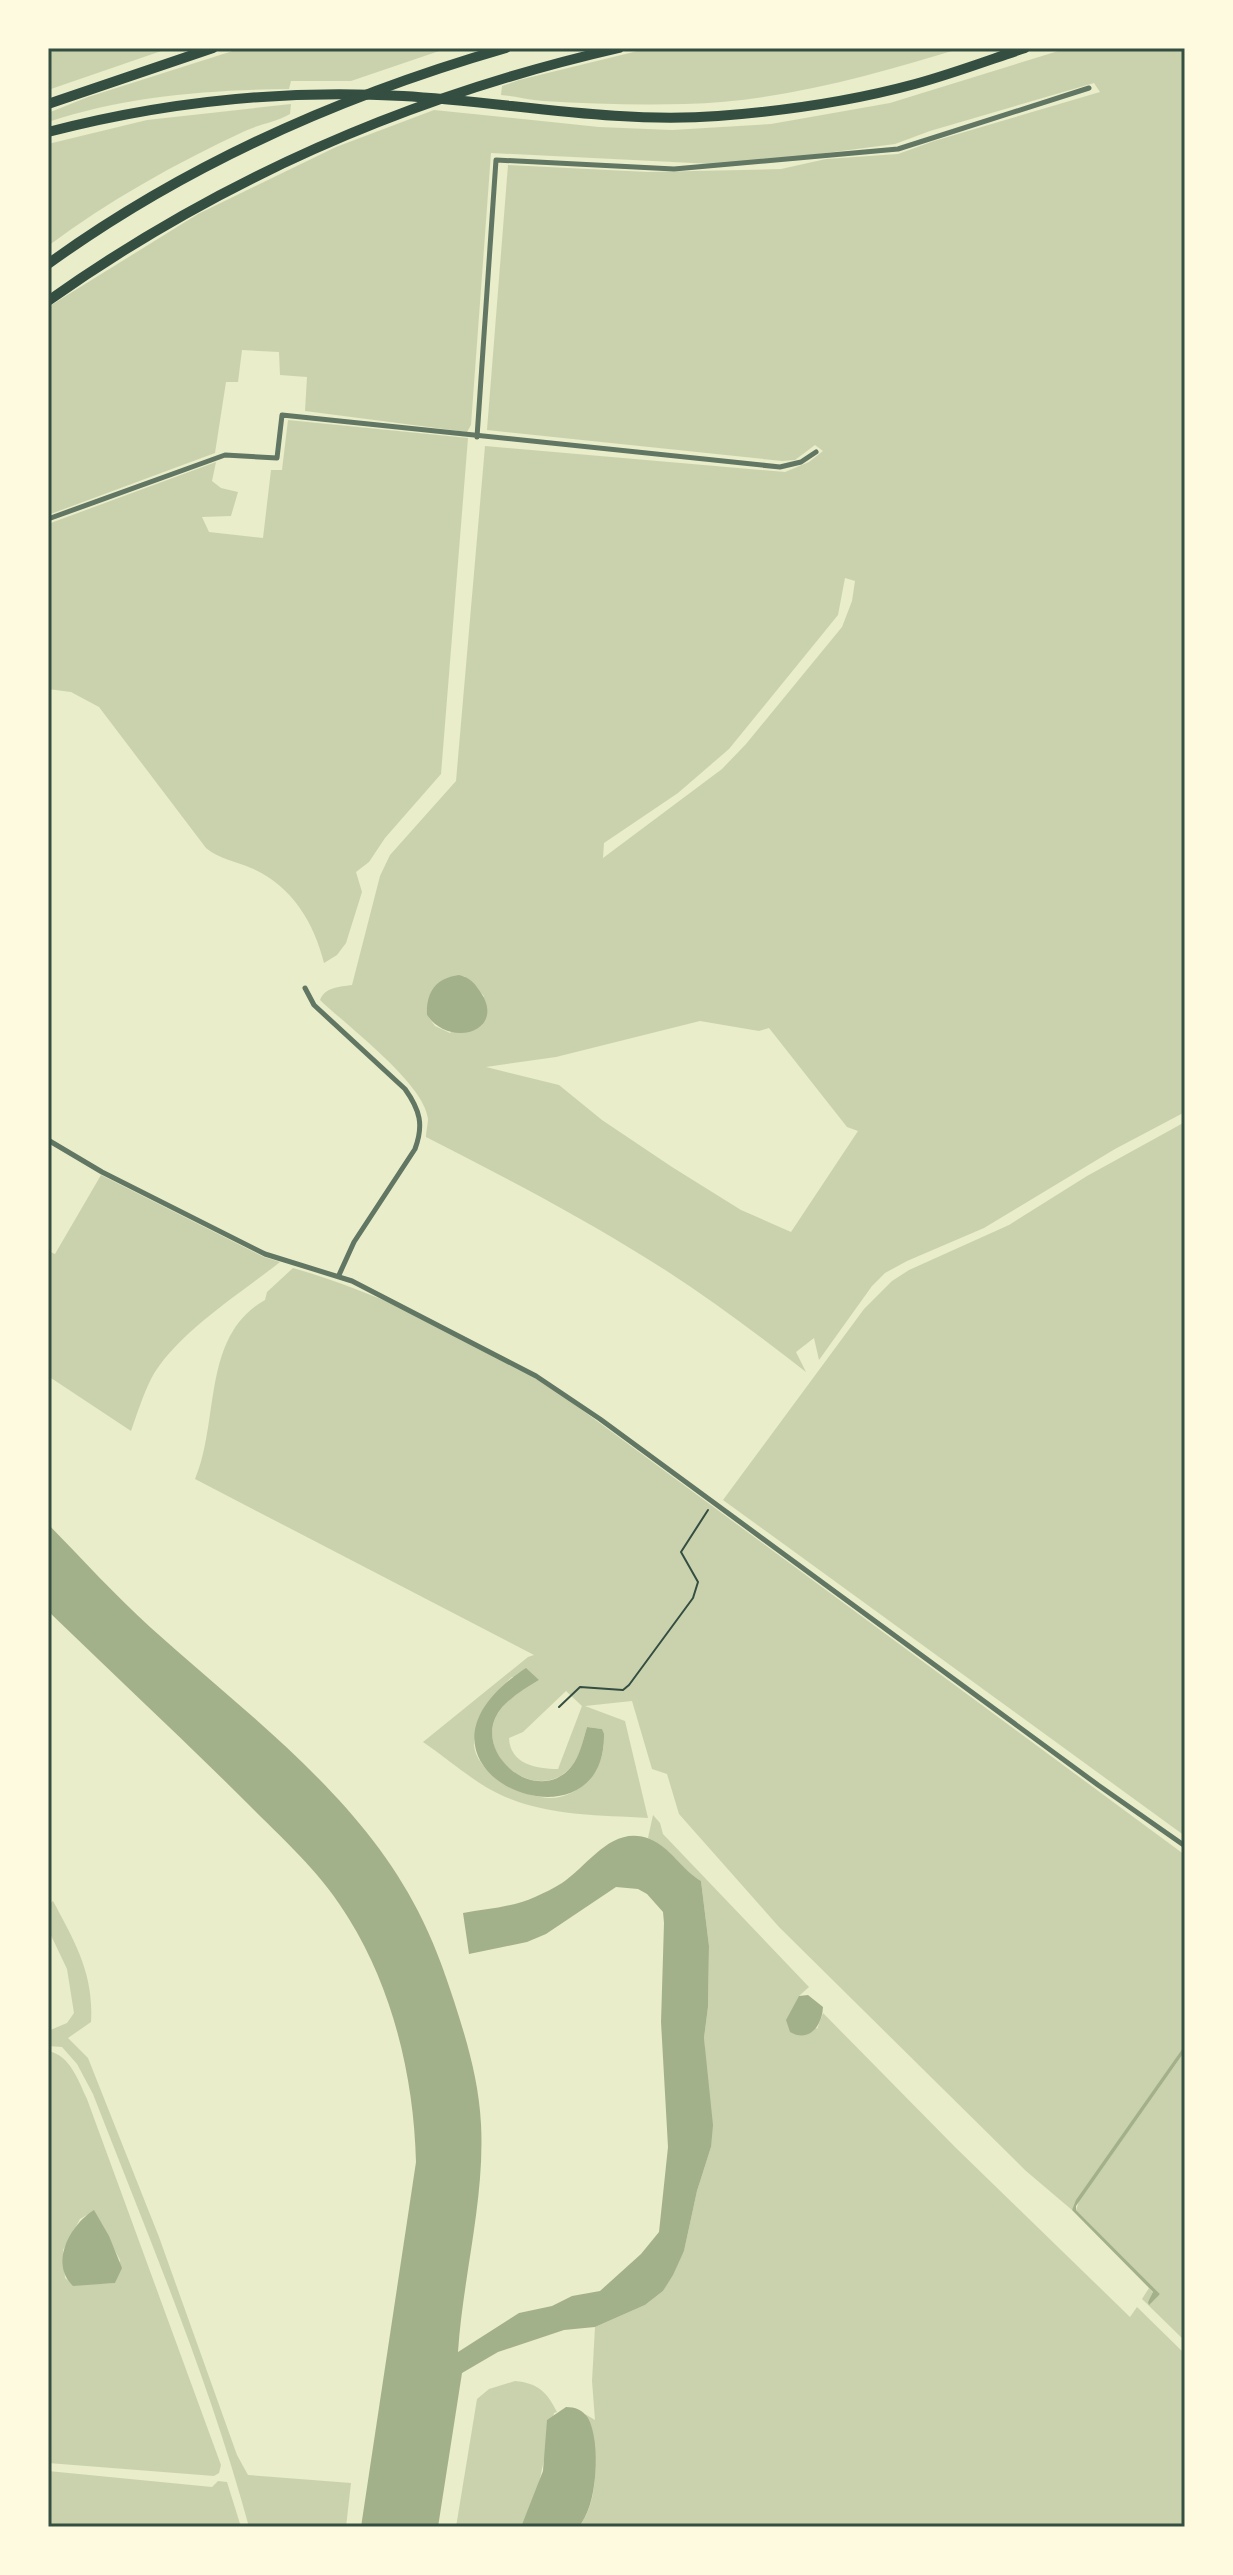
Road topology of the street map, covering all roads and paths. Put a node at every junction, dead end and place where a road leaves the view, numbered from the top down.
1 (213, 48) edge
2 (506, 48) edge
3 (619, 48) edge
4 (1025, 48) edge
5 (1089, 88) dead end
6 (48, 104) edge
7 (48, 132) edge
8 (48, 264) edge
9 (48, 301) edge
10 (477, 437) junction
11 (816, 452) dead end
12 (48, 519) edge
13 (305, 988) dead end
14 (48, 1140) edge
15 (339, 1275) junction
16 (713, 1502) junction
17 (559, 1707) dead end
18 (1185, 1846) edge

1 - 6 highway
2 - 8 highway
3 - 9 highway
4 - 7 highway
5 - 10 street
10 - 11 street
10 - 12 street
13 - 15 street
14 - 15 street
15 - 16 street
16 - 17 path
16 - 18 street

